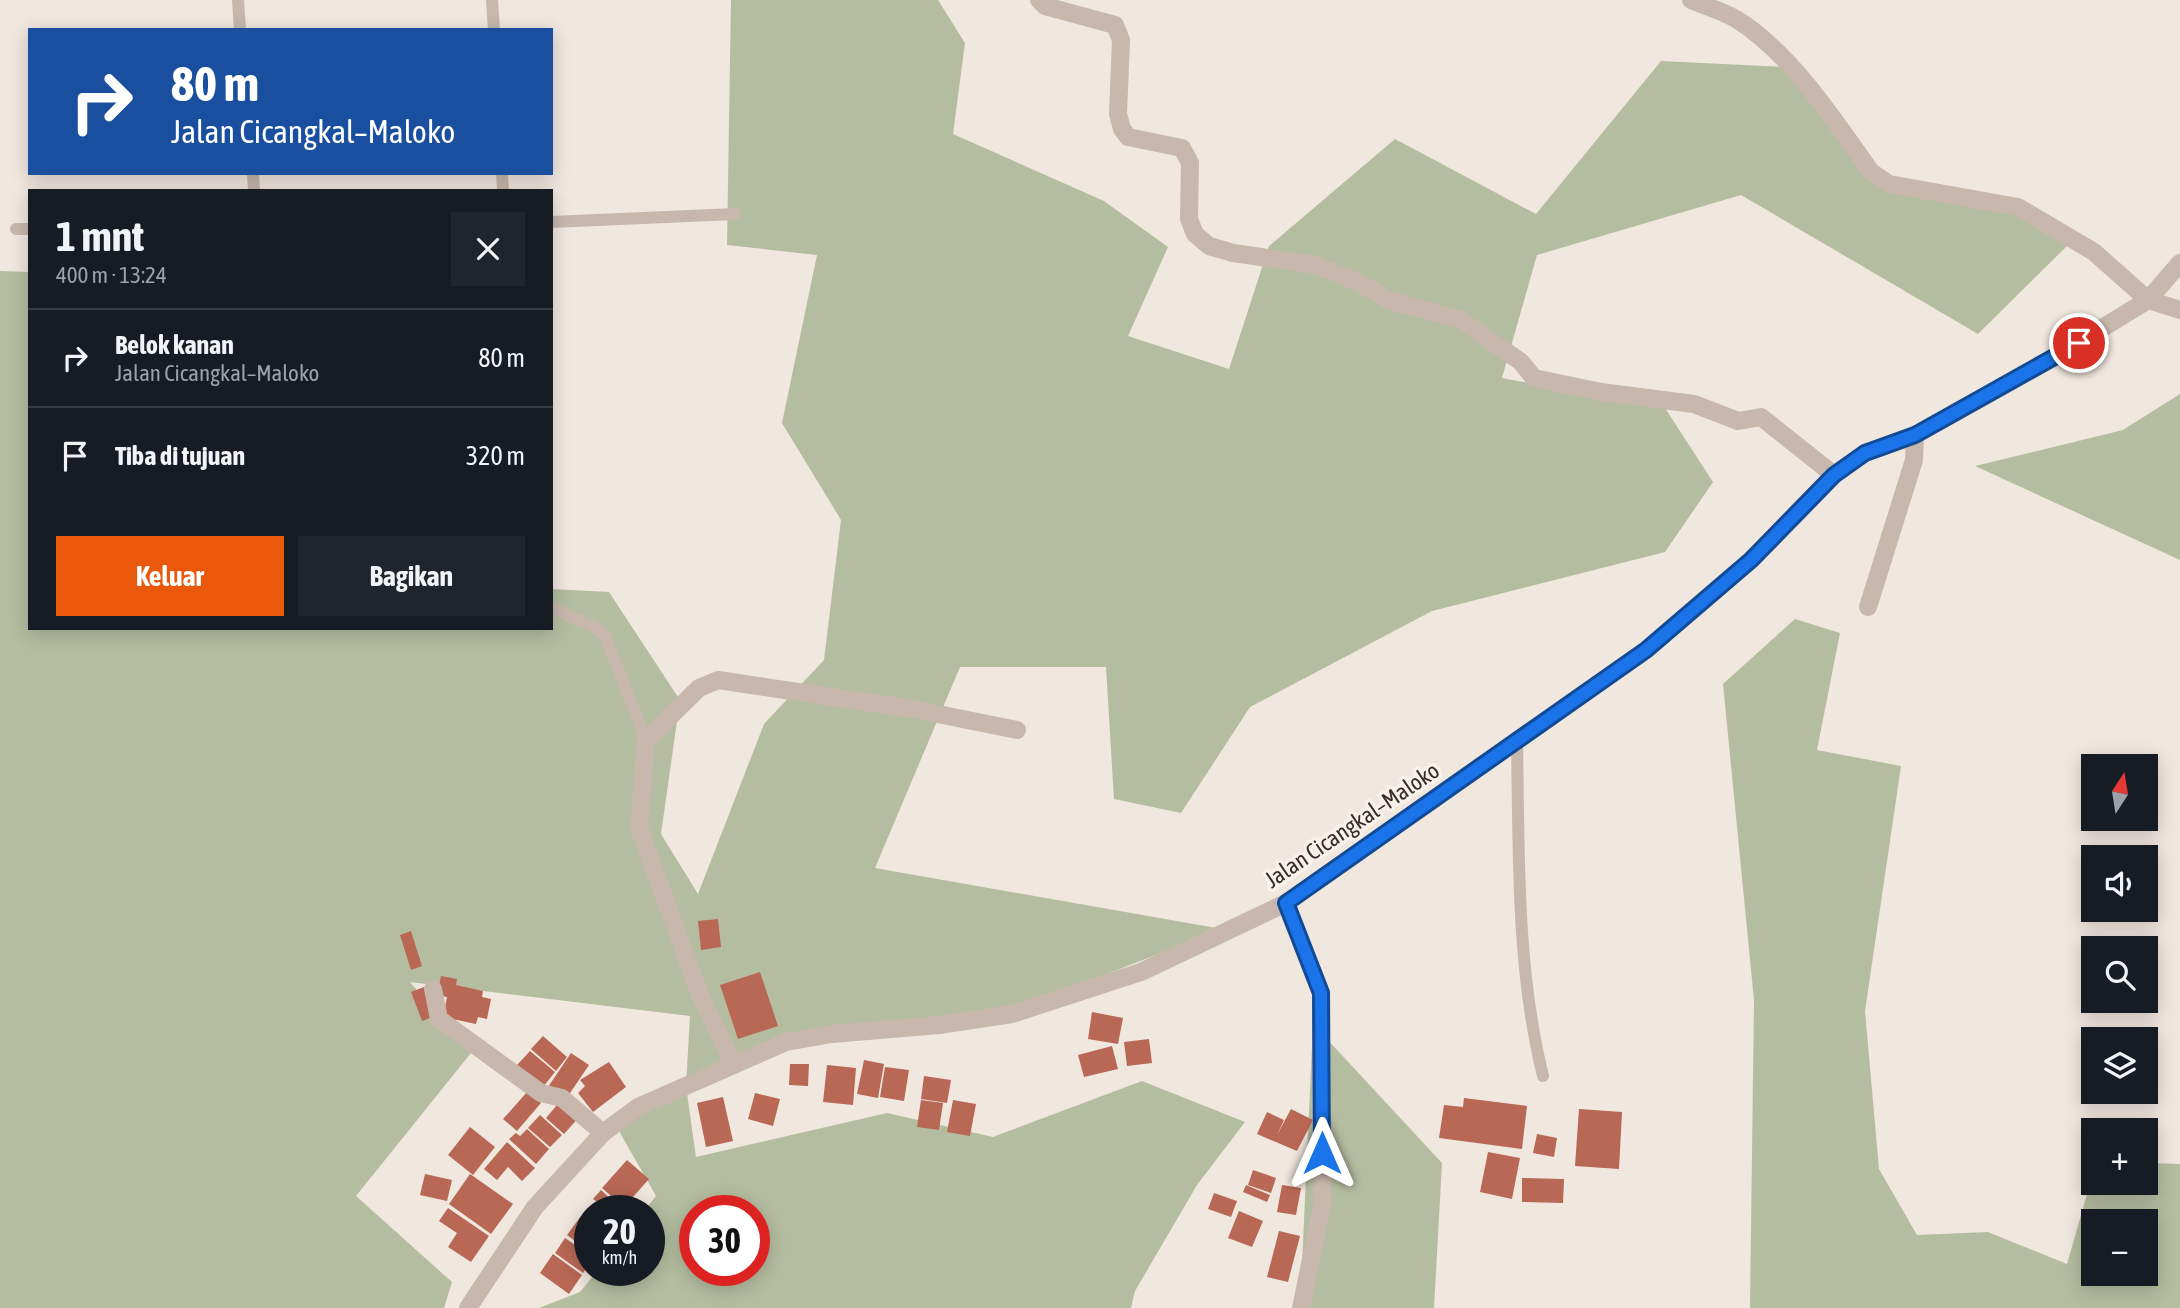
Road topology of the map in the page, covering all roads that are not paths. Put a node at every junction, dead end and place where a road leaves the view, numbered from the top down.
1 (238, 0) edge
2 (492, 0) edge
3 (1039, 0) edge
4 (1691, 0) edge
5 (240, 28) edge
6 (494, 28) edge
7 (735, 214) dead end
8 (553, 222) edge
9 (2180, 263) edge
10 (2148, 299) junction
11 (2180, 310) edge
12 (1915, 435) junction
13 (1834, 475) junction
14 (1868, 607) dead end
15 (553, 609) edge
16 (1017, 730) dead end
17 (646, 740) junction
18 (1517, 740) junction
19 (1286, 903) junction
20 (433, 989) dead end
21 (733, 1063) junction
22 (1543, 1076) dead end
23 (603, 1133) junction
24 (468, 1308) edge
25 (1301, 1308) edge

1 - 5 lane
2 - 6 lane
3 - 13 street
4 - 10 street
7 - 8 lane
9 - 10 street, Jalan Cicangkal–Maloko
10 - 11 street
10 - 12 street, Jalan Cicangkal–Maloko
12 - 13 street, Jalan Cicangkal–Maloko
12 - 14 street
13 - 18 street, Jalan Cicangkal–Maloko
15 - 17 lane
16 - 17 street
17 - 21 street
18 - 19 street, Jalan Cicangkal–Maloko
18 - 22 lane
19 - 21 street, Jalan Cicangkal–Maloko
19 - 25 street
20 - 23 street
21 - 23 street, Jalan Cicangkal–Maloko
23 - 24 street, Jalan Cicangkal–Maloko

